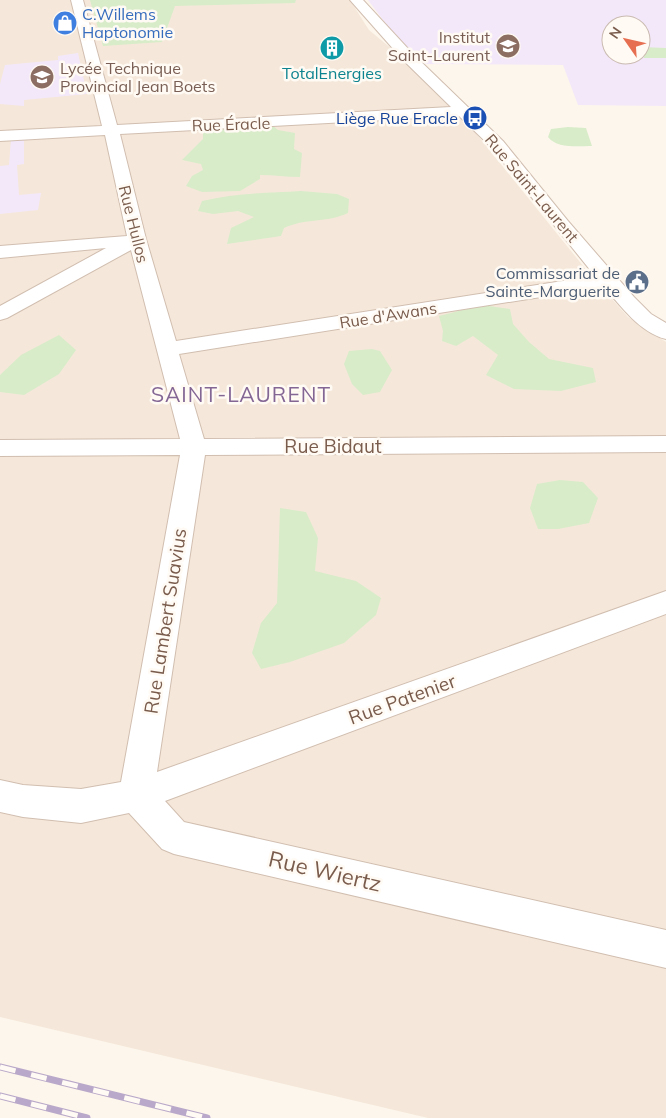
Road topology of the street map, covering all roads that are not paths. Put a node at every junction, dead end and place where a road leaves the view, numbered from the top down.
1 (77, 0) edge
2 (356, 0) edge
3 (463, 111) junction
4 (112, 129) junction
5 (0, 136) edge
6 (137, 239) junction
7 (0, 252) edge
8 (608, 280) junction
9 (0, 314) edge
10 (666, 333) edge
11 (168, 349) junction
12 (666, 444) edge
13 (194, 447) junction
14 (0, 448) edge
15 (666, 602) edge
16 (136, 795) junction
17 (0, 796) edge
18 (666, 949) edge

1 - 4 street, Rue Hullos
2 - 3 street, Rue Saint-Laurent
3 - 4 street, Rue Éracle
3 - 8 street, Rue Saint-Laurent
4 - 5 street, Rue Éracle
4 - 6 street, Rue Hullos
6 - 7 street
6 - 9 street
6 - 11 street, Rue Hullos
8 - 10 street, Rue Saint-Laurent
8 - 11 street, Rue d'Awans
11 - 13 street, Rue Hullos
12 - 13 street, Rue Bidaut
13 - 14 street, Rue Bidaut
13 - 16 street, Rue Lambert Suavius
15 - 16 street, Rue Patenier
16 - 17 street
16 - 18 street, Rue Wiertz

